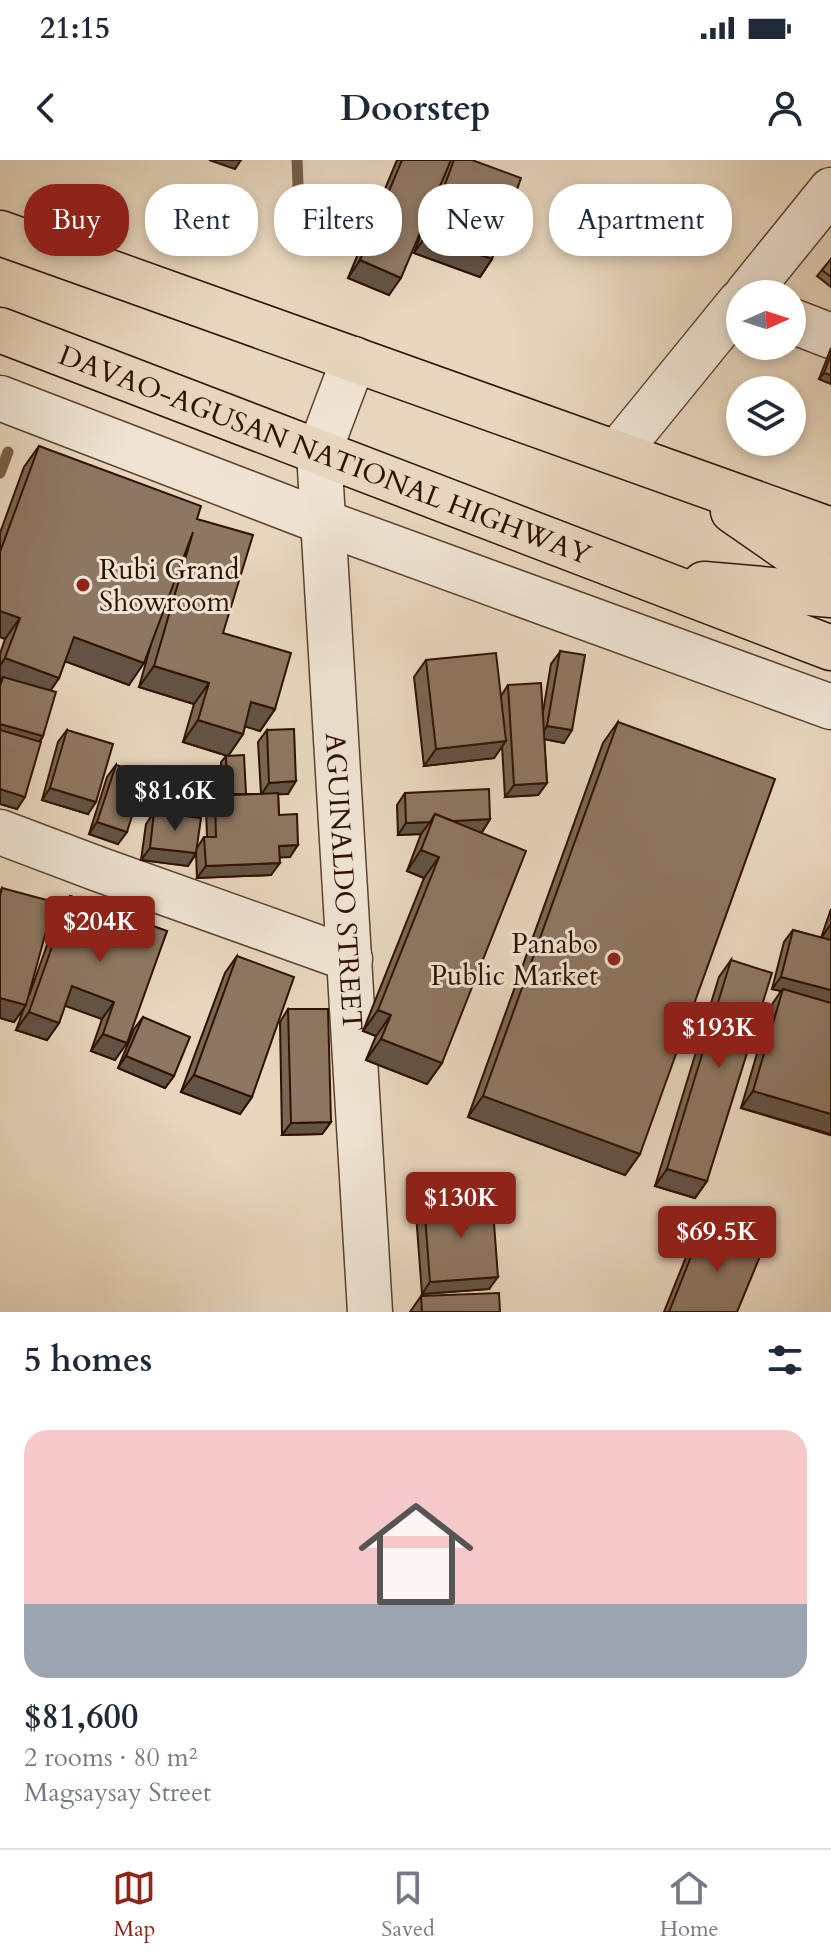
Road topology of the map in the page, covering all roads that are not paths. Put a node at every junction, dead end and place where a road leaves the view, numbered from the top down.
1 (831, 190) edge
2 (0, 233) edge
3 (758, 280) edge
4 (726, 319) edge
5 (806, 326) edge
6 (0, 330) edge
7 (831, 336) edge
8 (354, 359) junction
9 (0, 398) edge
10 (319, 452) junction
11 (617, 453) junction
12 (685, 478) junction
13 (323, 522) junction
14 (831, 530) edge
15 (650, 579) junction
16 (831, 579) edge
17 (831, 595) edge
18 (831, 648) edge
19 (831, 707) edge
20 (0, 832) edge
21 (350, 959) junction
22 (370, 1312) edge

1 - 3 street
2 - 8 highway
4 - 11 street
5 - 7 street
6 - 10 highway, DAVAO-AGUSAN NATIONAL HIGHWAY
8 - 10 street
8 - 11 highway
9 - 13 street
10 - 13 street, AGUINALDO STREET
10 - 15 highway, DAVAO-AGUSAN NATIONAL HIGHWAY
11 - 12 highway
12 - 14 highway
12 - 16 highway
13 - 19 street
13 - 21 street, AGUINALDO STREET
15 - 17 highway, DAVAO-AGUSAN NATIONAL HIGHWAY
15 - 18 highway, DAVAO-AGUSAN NATIONAL HIGHWAY
20 - 21 street
21 - 22 street, AGUINALDO STREET

